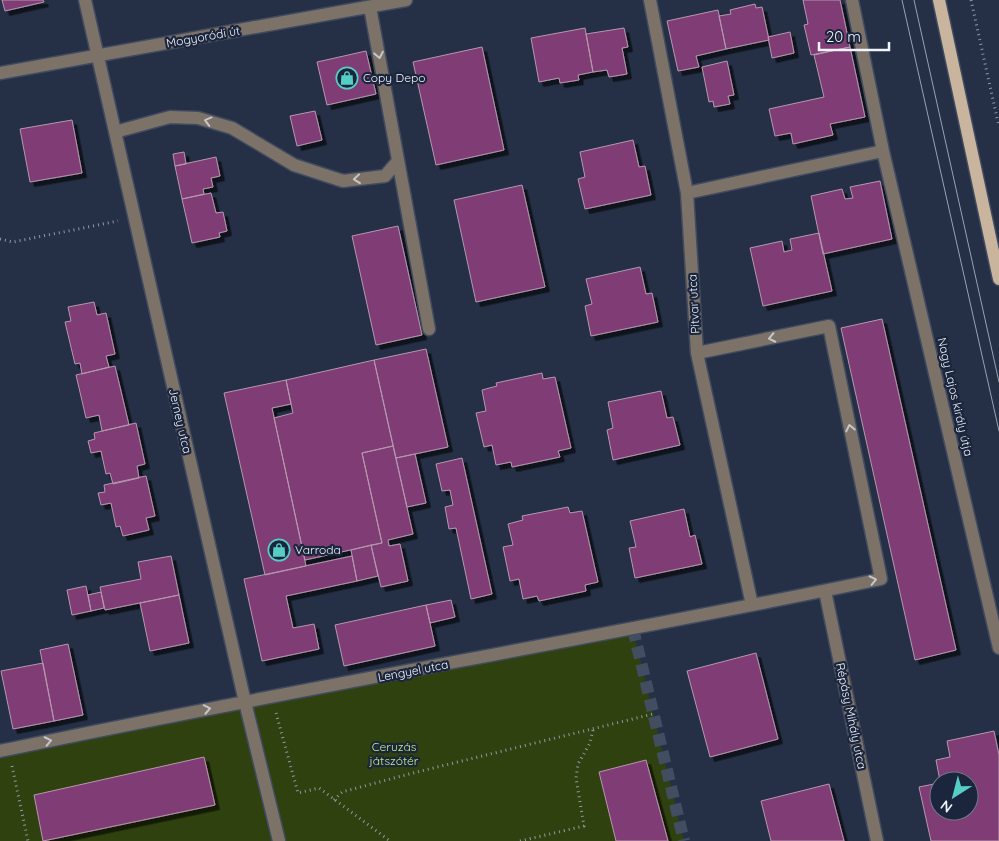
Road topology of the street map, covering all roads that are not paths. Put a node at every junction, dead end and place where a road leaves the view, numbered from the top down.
1 (85, 0) edge
2 (406, 0) edge
3 (650, 0) edge
4 (852, 0) edge
5 (939, 0) edge
6 (370, 7) junction
7 (97, 55) junction
8 (0, 73) edge
9 (115, 132) junction
10 (883, 151) junction
11 (398, 161) junction
12 (688, 193) junction
13 (999, 279) edge
14 (429, 329) dead end
15 (697, 353) junction
16 (825, 590) junction
17 (752, 605) junction
18 (999, 648) edge
19 (245, 702) junction
20 (4, 750) edge
21 (279, 841) edge
22 (877, 841) edge

1 - 7 street, Jerney utca
2 - 6 street, Mogyoródi út
3 - 12 street, Pitvar utca
4 - 10 street, Nagy Lajos király útja
5 - 13 main road
6 - 7 street, Mogyoródi út
6 -> 11 street
7 - 8 street, Mogyoródi út
7 - 9 street, Jerney utca
11 -> 9 street
9 - 19 street, Jerney utca
10 - 12 street
10 - 18 street, Nagy Lajos király útja
11 - 14 street
12 - 15 street, Pitvar utca
16 -> 15 street
15 - 17 street, Pitvar utca
16 - 17 street, Lengyel utca
16 - 22 street, Répásy Mihály utca
17 - 19 street, Lengyel utca
20 -> 19 street, Lengyel utca
19 - 21 street, Jerney utca

